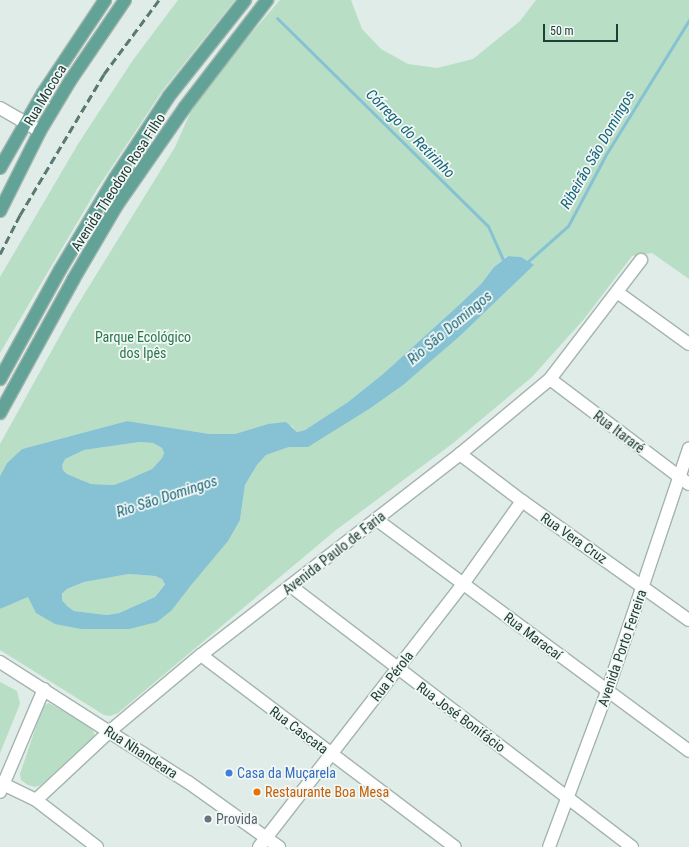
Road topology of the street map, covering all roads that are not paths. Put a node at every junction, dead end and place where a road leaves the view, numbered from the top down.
1 (105, 0) edge
2 (125, 0) edge
3 (245, 0) edge
4 (267, 0) edge
5 (169, 96) junction
6 (185, 107) junction
7 (0, 108) edge
8 (25, 123) junction
9 (148, 129) junction
10 (40, 131) junction
11 (162, 138) junction
12 (0, 168) edge
13 (0, 212) edge
14 (641, 260) dead end
15 (617, 292) junction
16 (689, 344) edge
17 (3, 374) edge
18 (21, 376) junction
19 (550, 379) junction
20 (0, 413) edge
21 (689, 448) edge
22 (460, 454) junction
23 (679, 477) junction
24 (689, 484) edge
25 (522, 501) junction
26 (377, 520) junction
27 (463, 584) junction
28 (292, 587) junction
29 (642, 587) junction
30 (689, 620) edge
31 (201, 655) junction
32 (0, 662) edge
33 (398, 669) junction
34 (44, 689) junction
35 (607, 692) junction
36 (110, 731) junction
37 (689, 752) edge
38 (331, 754) junction
39 (2, 788) edge
40 (568, 799) junction
41 (36, 800) junction
42 (266, 837) junction
43 (97, 847) edge
44 (259, 847) edge
45 (279, 847) edge
46 (455, 847) edge
47 (549, 847) edge
48 (632, 847) edge

1 - 8 main road, Rua Mococa
2 - 10 main road, Rua Mococa
3 - 5 main road, Avenida Theodoro Rosa Filho
4 - 6 main road, Avenida Theodoro Rosa Filho
5 - 6 main road
5 - 9 main road, Avenida Theodoro Rosa Filho
6 - 11 main road, Avenida Theodoro Rosa Filho
7 - 8 street
8 - 10 street
8 - 12 main road, Rua Mococa
9 - 11 main road
9 - 17 main road, Avenida Theodoro Rosa Filho
10 - 13 main road, Rua Mococa
11 - 18 main road, Avenida Theodoro Rosa Filho
14 - 15 street, Avenida Paulo de Faria
15 - 16 street
15 - 19 street, Avenida Paulo de Faria
17 - 18 main road
18 - 20 main road, Avenida Theodoro Rosa Filho
19 - 22 street, Avenida Paulo de Faria
19 - 23 street, Rua Itararé
21 - 23 street, Avenida Porto Ferreira
22 - 25 street, Rua Vera Cruz
22 - 26 street, Avenida Paulo de Faria
23 - 24 street, Rua Itararé
23 - 29 street, Avenida Porto Ferreira
25 - 27 street, Rua Pérola
25 - 29 street, Rua Vera Cruz
26 - 27 street, Rua Maracaí
26 - 28 street, Avenida Paulo de Faria
27 - 33 street, Rua Pérola
27 - 35 street, Rua Maracaí
28 - 31 street, Avenida Paulo de Faria
28 - 33 street, Rua José Bonifácio
29 - 30 street, Rua Vera Cruz
29 - 35 street, Avenida Porto Ferreira
31 - 36 street, Avenida Paulo de Faria
31 - 38 street, Rua Cascata
32 - 34 street, Rua Nhandeara
33 - 38 street, Rua Pérola
33 - 40 street, Rua José Bonifácio
34 - 36 street, Rua Nhandeara
34 - 39 street
35 - 37 street, Rua Maracaí
35 - 40 street, Avenida Porto Ferreira
36 - 41 street, Avenida Paulo de Faria
36 - 42 street, Rua Nhandeara
38 - 42 street, Rua Pérola
38 - 46 street, Rua Cascata
39 - 41 street
40 - 47 street, Avenida Porto Ferreira
40 - 48 street, Rua José Bonifácio
41 - 43 street
42 - 44 street, Rua Pérola
42 - 45 street, Rua Nhandeara

